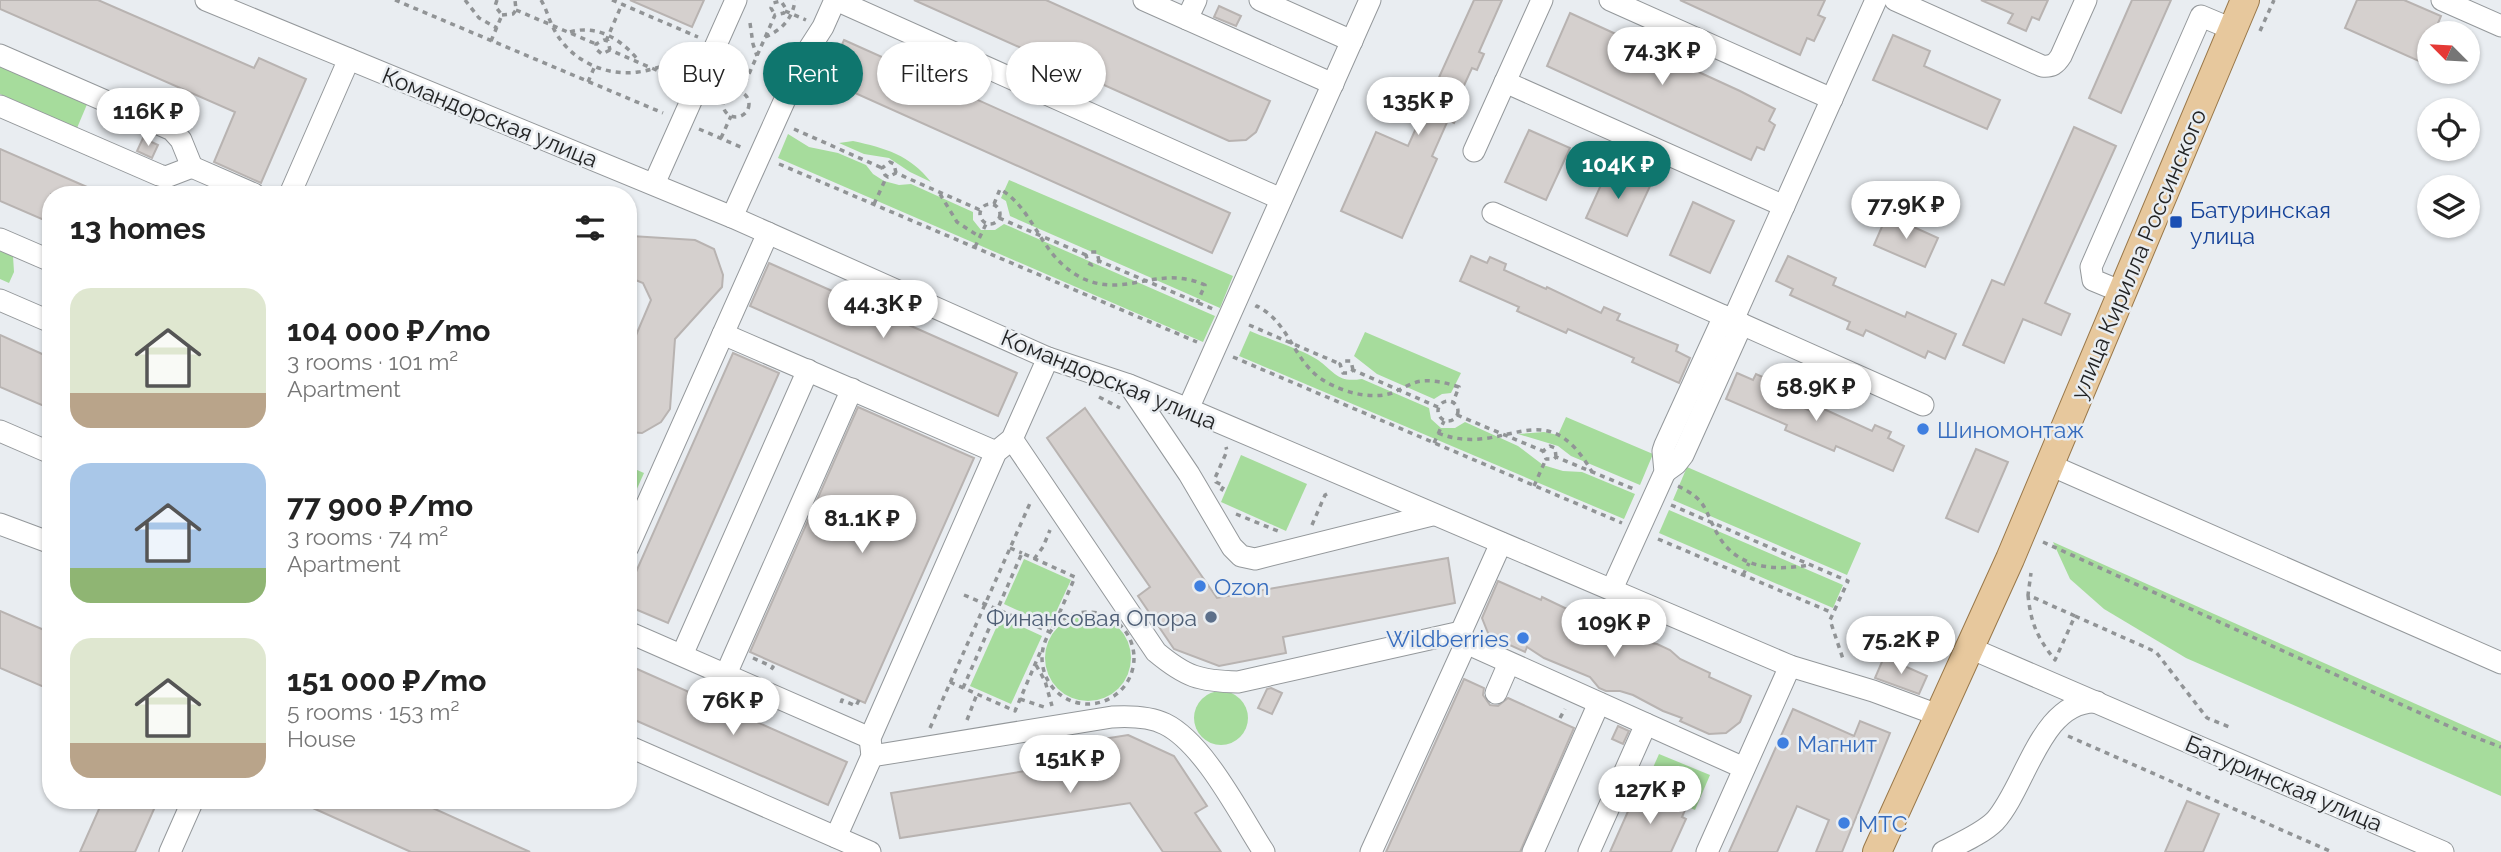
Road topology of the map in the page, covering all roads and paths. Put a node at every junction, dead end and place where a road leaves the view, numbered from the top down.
1 (395, 0) edge
2 (465, 0) edge
3 (496, 0) edge
4 (515, 0) edge
5 (541, 0) edge
6 (612, 0) edge
7 (736, 0) edge
8 (795, 0) edge
9 (836, 0) edge
10 (1144, 0) edge
11 (1260, 0) edge
12 (1370, 0) edge
13 (1542, 0) edge
14 (1610, 0) edge
15 (1876, 0) edge
16 (1895, 0) edge
17 (2086, 0) edge
18 (2245, 0) edge
19 (2442, 0) edge
20 (782, 1) edge
21 (216, 2) edge
22 (622, 4) junction
23 (516, 10) junction
24 (1191, 10) edge
25 (785, 11) junction
26 (791, 14) junction
27 (502, 15) junction
28 (775, 15) junction
29 (750, 20) dead end
30 (811, 22) dead end
31 (552, 25) junction
32 (2501, 26) edge
33 (497, 28) junction
34 (2232, 29) junction
35 (569, 32) junction
36 (608, 35) junction
37 (765, 38) junction
38 (706, 40) dead end
39 (491, 41) junction
40 (606, 41) junction
41 (1352, 41) junction
42 (714, 42) edge
43 (596, 44) junction
44 (610, 50) junction
45 (0, 55) edge
46 (757, 56) junction
47 (349, 59) junction
48 (640, 63) junction
49 (594, 67) junction
50 (658, 68) edge
51 (653, 69) junction
52 (658, 70) edge
53 (749, 74) edge
54 (588, 82) junction
55 (1505, 82) junction
56 (1333, 84) junction
57 (1832, 99) junction
58 (687, 105) edge
59 (723, 105) edge
60 (747, 105) edge
61 (0, 106) edge
62 (731, 116) junction
63 (682, 121) junction
64 (788, 127) dead end
65 (721, 138) junction
66 (750, 151) dead end
67 (1474, 151) dead end
68 (773, 161) dead end
69 (192, 167) junction
70 (883, 168) junction
71 (895, 173) junction
72 (887, 176) junction
73 (654, 184) junction
74 (236, 186) edge
75 (293, 186) edge
76 (939, 192) junction
77 (1282, 199) junction
78 (874, 204) junction
79 (994, 204) junction
80 (1784, 206) junction
81 (980, 210) junction
82 (1493, 213) dead end
83 (732, 217) junction
84 (999, 218) junction
85 (986, 224) junction
86 (768, 233) junction
87 (1040, 235) junction
88 (980, 237) junction
89 (0, 239) edge
90 (975, 247) junction
91 (1086, 255) dead end
92 (42, 257) edge
93 (2122, 292) junction
94 (0, 300) edge
95 (1198, 303) dead end
96 (1257, 306) dead end
97 (42, 318) edge
98 (1733, 320) junction
99 (723, 334) junction
100 (1215, 349) junction
101 (1048, 358) junction
102 (808, 370) junction
103 (1353, 370) junction
104 (1105, 377) junction
105 (1129, 385) junction
106 (1336, 387) junction
107 (852, 389) junction
108 (1399, 390) junction
109 (1331, 399) junction
110 (1453, 402) junction
111 (1923, 405) dead end
112 (1438, 407) junction
113 (1121, 408) dead end
114 (1188, 409) junction
115 (1457, 415) junction
116 (1444, 421) junction
117 (0, 431) edge
118 (1438, 433) junction
119 (1505, 435) junction
120 (1434, 443) junction
121 (1004, 445) junction
122 (1226, 447) dead end
123 (42, 449) edge
124 (1543, 451) junction
125 (1556, 457) junction
126 (1546, 459) junction
127 (2050, 465) junction
128 (1592, 472) junction
129 (1040, 480) junction
130 (1534, 486) junction
131 (1331, 492) dead end
132 (1643, 493) dead end
133 (1220, 494) dead end
134 (1230, 512) dead end
135 (1432, 515) junction
136 (1713, 523) junction
137 (0, 524) edge
138 (637, 527) edge
139 (1305, 527) dead end
140 (1638, 530) junction
141 (1279, 532) dead end
142 (42, 539) edge
143 (1502, 543) junction
144 (1010, 548) junction
145 (2039, 550) dead end
146 (1022, 554) junction
147 (1749, 563) junction
148 (1809, 565) junction
149 (2032, 568) dead end
150 (1743, 575) junction
151 (1612, 589) junction
152 (964, 595) dead end
153 (2028, 595) junction
154 (985, 604) junction
155 (998, 610) junction
156 (1833, 614) junction
157 (2075, 616) junction
158 (1051, 631) junction
159 (637, 636) edge
160 (1463, 638) junction
161 (1046, 640) junction
162 (1970, 648) junction
163 (682, 655) junction
164 (1833, 662) dead end
165 (1509, 663) junction
166 (2501, 663) edge
167 (1035, 664) junction
168 (1790, 666) junction
169 (726, 674) junction
170 (1046, 680) junction
171 (950, 682) junction
172 (963, 688) junction
173 (1496, 693) dead end
174 (842, 700) dead end
175 (859, 701) dead end
176 (2097, 702) junction
177 (1599, 703) junction
178 (1938, 715) junction
179 (1646, 724) junction
180 (1055, 726) junction
181 (2232, 728) dead end
182 (2060, 738) dead end
183 (871, 747) junction
184 (2501, 747) edge
185 (921, 748) junction
186 (637, 750) edge
187 (1744, 768) junction
188 (189, 809) edge
189 (836, 837) junction
190 (2399, 843) edge
191 (170, 852) edge
192 (870, 852) edge
193 (1264, 852) edge
194 (1371, 852) edge
195 (1533, 852) edge
196 (1589, 852) edge
197 (1707, 852) edge
198 (1877, 852) edge
199 (1943, 852) edge
200 (2332, 852) edge
201 (2443, 852) edge

1 - 39 path
2 - 33 path
3 - 27 path
4 - 23 path
5 - 31 path
6 - 22 path
7 - 42 street
8 - 26 path
9 - 77 street
9 - 83 street
10 - 24 street
11 - 41 street
12 - 41 street
13 - 55 street
14 - 57 street
15 - 57 street
16 - 17 street
18 - 34 main road, улица Кирилла Россинского
19 - 32 street
20 - 25 path
20 - 28 path
21 - 47 street, Командорская улица
22 - 36 path
22 - 38 path
23 - 27 path
23 - 31 path
24 - 56 street
25 - 26 path
25 - 28 path
26 - 30 path
26 - 37 path
27 - 33 path
28 - 37 path
29 - 46 path
31 - 35 path
31 - 49 path
33 - 39 path
34 - 93 main road, улица Кирилла Россинского
34 - 93 street
35 - 36 path
35 - 43 path
36 - 40 path
36 - 48 path
37 - 46 path
39 - 54 path
40 - 43 path
40 - 44 path
41 - 56 street
43 - 44 path
44 - 48 path
45 - 69 street
46 - 53 path
47 - 73 street, Командорская улица
47 - 75 street
48 - 51 path
49 - 51 path
49 - 54 path
50 - 51 path
51 - 52 path
54 - 63 path
55 - 67 street
55 - 80 street
56 - 77 street
57 - 80 street
58 - 63 street
59 - 62 path
60 - 62 path
61 - 69 street
62 - 65 path
63 - 65 path
63 - 73 street
64 - 70 path
65 - 66 path
68 - 78 path
69 - 74 street
70 - 71 path
70 - 72 path
71 - 72 path
71 - 76 path
72 - 78 path
73 - 83 street, Командорская улица
76 - 81 path
76 - 88 path
77 - 100 street
78 - 90 path
79 - 81 path
79 - 84 path
79 - 87 path
80 - 98 street
81 - 85 path
82 - 98 street
83 - 86 street, Командорская улица
84 - 85 path
84 - 87 path
85 - 88 path
86 - 99 street
86 - 101 street, Командорская улица
87 - 91 path
87 - 95 path
88 - 90 path
89 - 92 street
90 - 100 path
93 - 127 main road, улица Кирилла Россинского
94 - 97 street
96 - 106 path
98 - 111 street
98 - 140 street
99 - 102 street
99 - 138 street
100 - 109 path
100 - 114 street
101 - 104 street, Командорская улица
101 - 121 street
102 - 107 street
102 - 163 street
103 - 103 path
103 - 108 path
104 - 105 street, Командорская улица
104 - 113 path
105 - 114 street, Командорская улица
105 - 135 street
106 - 108 path
106 - 109 path
107 - 121 street
107 - 169 street
108 - 110 path
108 - 112 path
109 - 120 path
110 - 112 path
110 - 115 path
112 - 116 path
114 - 135 street, Командорская улица
115 - 116 path
115 - 119 path
116 - 118 path
117 - 123 street
118 - 119 path
118 - 120 path
119 - 124 path
119 - 128 path
120 - 130 path
121 - 129 street
121 - 183 street
122 - 133 path
124 - 125 path
124 - 126 path
125 - 126 path
125 - 128 path
126 - 130 path
127 - 162 main road, улица Кирилла Россинского
127 - 166 street
128 - 132 path
129 - 144 path
129 - 160 street
130 - 140 path
131 - 139 path
134 - 141 path
135 - 143 street, Командорская улица
136 - 136 path
136 - 147 path
136 - 148 path
137 - 142 street
140 - 150 path
140 - 151 street
143 - 151 street, Командорская улица
143 - 160 street
144 - 146 path
144 - 154 path
145 - 184 path
146 - 155 path
146 - 158 path
147 - 148 path
147 - 150 path
148 - 156 path
149 - 153 path
150 - 156 path
151 - 168 street, Командорская улица
152 - 154 path
153 - 157 path
153 - 157 path
154 - 155 path
154 - 171 path
155 - 158 path
155 - 172 path
156 - 164 path
157 - 181 path
158 - 161 path
158 - 170 path
159 - 163 street
160 - 165 street
160 - 194 street
161 - 167 path
161 - 170 path
162 - 176 street, Батуринская улица
162 - 178 main road, улица Кирилла Россинского
163 - 169 street
165 - 173 street
165 - 177 street
167 - 170 path
167 - 172 path
168 - 178 street, Командорская улица
168 - 187 street
169 - 183 street
170 - 180 path
171 - 172 path
171 - 185 path
174 - 175 path
176 - 190 street, Батуринская улица
176 - 199 street
177 - 179 street
177 - 195 street
178 - 198 main road, улица Кирилла Россинского
179 - 187 street
179 - 196 street
180 - 185 street
180 - 193 street
182 - 200 path
183 - 185 street
183 - 189 street
186 - 189 street
187 - 197 street
188 - 191 street
189 - 192 street
190 - 201 street, Батуринская улица

